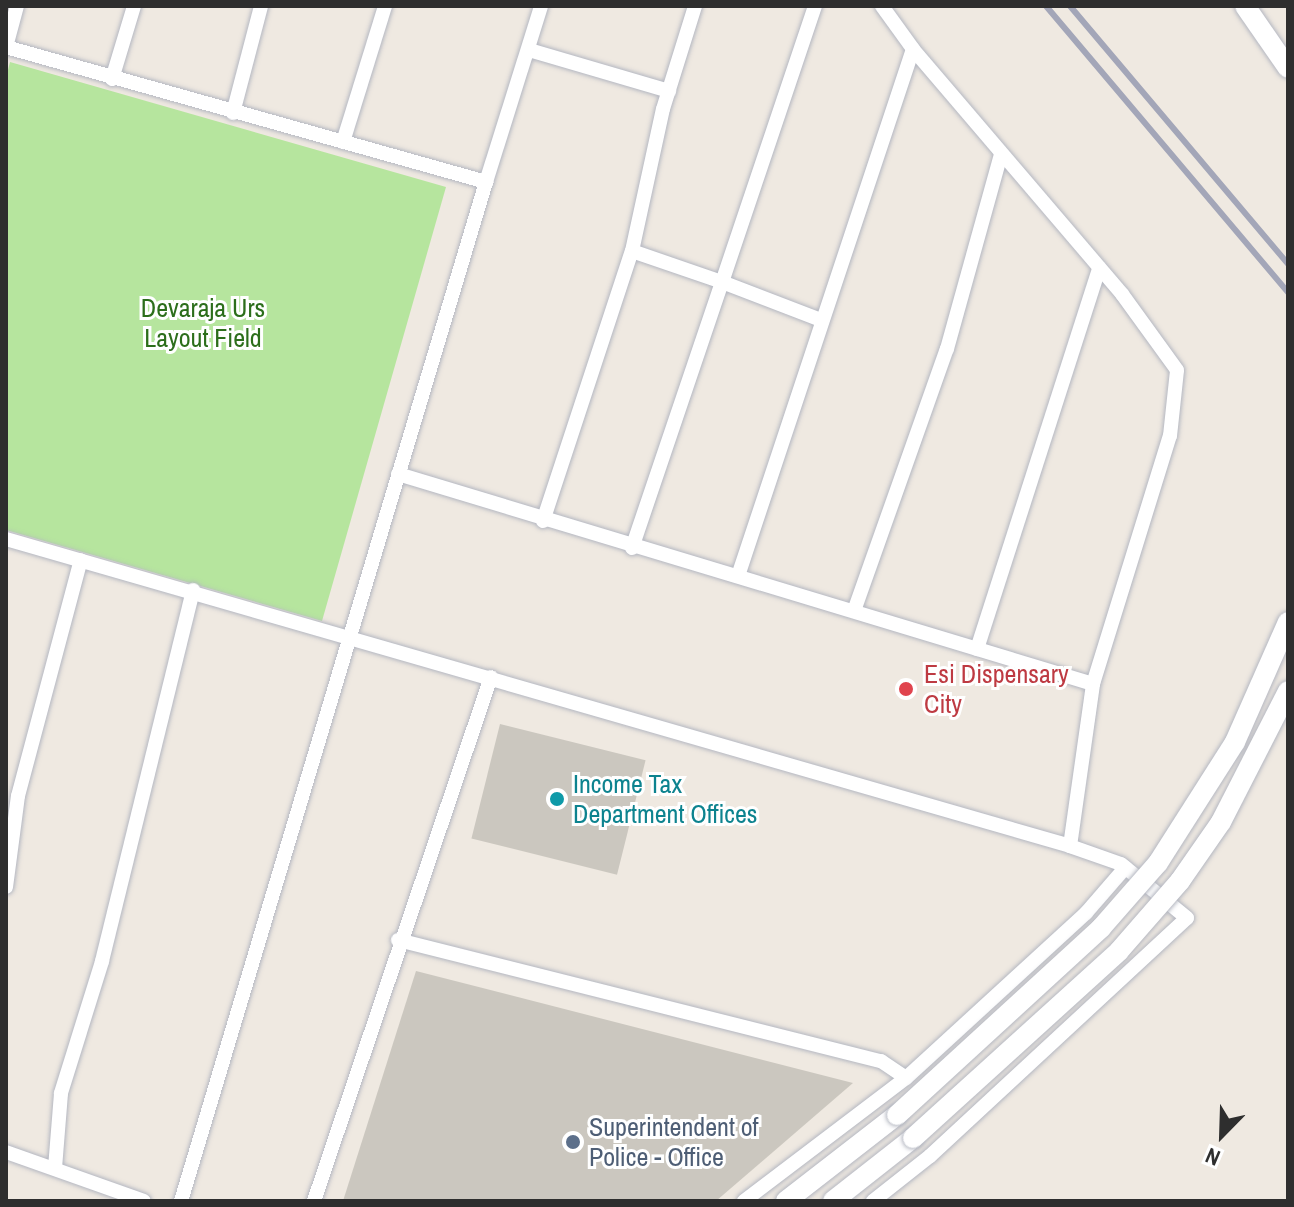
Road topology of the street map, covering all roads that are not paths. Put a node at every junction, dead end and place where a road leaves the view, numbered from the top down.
1 (17, 6) edge
2 (134, 6) edge
3 (261, 6) edge
4 (385, 6) edge
5 (541, 6) edge
6 (695, 6) edge
7 (815, 6) edge
8 (882, 6) edge
9 (1245, 6) edge
10 (6, 47) edge
11 (913, 49) junction
12 (529, 50) junction
13 (1288, 68) edge
14 (112, 79) junction
15 (669, 91) junction
16 (233, 113) junction
17 (343, 142) junction
18 (1001, 154) junction
19 (486, 182) junction
20 (632, 251) junction
21 (1099, 268) junction
22 (722, 282) junction
23 (821, 320) junction
24 (398, 474) junction
25 (543, 521) junction
26 (6, 539) edge
27 (632, 548) junction
28 (81, 560) junction
29 (738, 576) junction
30 (193, 590) junction
31 (854, 611) junction
32 (1288, 622) edge
33 (347, 634) junction
34 (977, 649) junction
35 (491, 677) junction
36 (1093, 684) junction
37 (1288, 691) edge
38 (1070, 846) junction
39 (1125, 868) junction
40 (6, 887) edge
41 (398, 940) junction
42 (906, 1078) junction
43 (6, 1152) edge
44 (55, 1168) junction
45 (144, 1201) edge
46 (181, 1201) edge
47 (314, 1201) edge
48 (744, 1201) edge
49 (786, 1201) edge
50 (833, 1201) edge
51 (873, 1201) edge

1 - 10 street
2 - 14 street
3 - 16 street
4 - 17 street
5 - 12 street
6 - 15 street
7 - 22 street
8 - 11 street
9 - 13 main road
10 - 14 street
11 - 18 street
11 - 23 street
12 - 15 street
12 - 19 street
14 - 16 street
15 - 20 street
16 - 17 street
17 - 19 street
18 - 21 street
18 - 31 street
19 - 24 street
20 - 22 street
20 - 25 street
21 - 34 street
21 - 36 street
22 - 23 street
22 - 27 street
23 - 29 street
24 - 25 street
24 - 33 street
25 - 27 street
26 - 28 street
27 - 29 street
28 - 30 street
28 - 40 street
29 - 31 street
30 - 33 street
30 - 44 street
31 - 34 street
32 - 49 main road, bridge
33 - 35 street
33 - 46 street
34 - 36 street
35 - 38 street
35 - 41 street
36 - 38 street
37 - 50 main road, bridge
38 - 39 street
39 - 42 street
39 - 51 street
41 - 42 street
41 - 47 street
42 - 48 street
43 - 44 street
44 - 45 street

